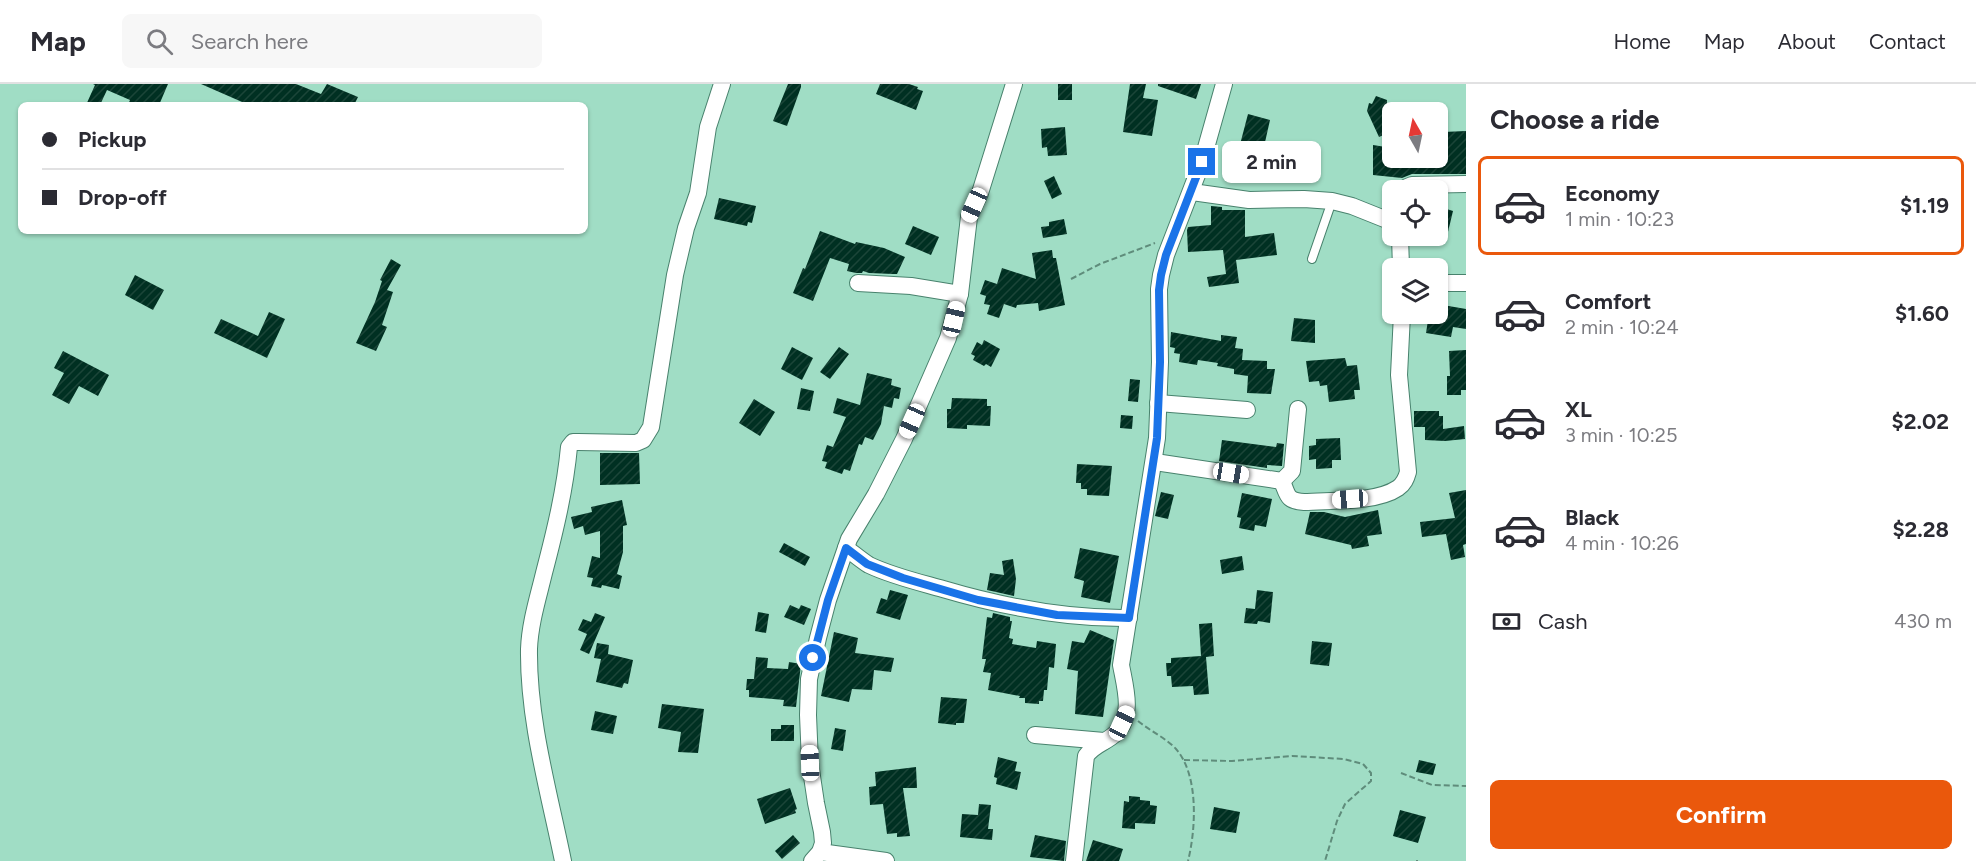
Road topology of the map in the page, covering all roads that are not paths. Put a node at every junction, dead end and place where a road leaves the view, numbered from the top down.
1 (722, 84) edge
2 (1014, 84) edge
3 (1224, 84) edge
4 (1448, 184) edge
5 (1466, 184) edge
6 (1192, 192) junction
7 (1332, 201) junction
8 (1382, 218) edge
9 (1312, 259) dead end
10 (858, 283) dead end
11 (1448, 283) edge
12 (1466, 283) edge
13 (960, 294) junction
14 (1402, 324) edge
15 (1158, 404) junction
16 (1298, 409) dead end
17 (1247, 410) dead end
18 (1155, 462) junction
19 (1282, 481) junction
20 (846, 548) junction
21 (1129, 618) junction
22 (1035, 735) dead end
23 (1104, 741) junction
24 (816, 857) edge
25 (563, 861) edge
26 (886, 861) edge
27 (1074, 861) edge

1 - 25 street
2 - 13 street
3 - 6 street
4 - 5 street
6 - 7 street
6 - 15 street
7 - 8 street
7 - 9 lane
10 - 13 street
11 - 12 street
13 - 20 street
14 - 19 street
15 - 17 street
15 - 18 street
16 - 19 street
18 - 19 street
18 - 21 street
20 - 21 street
20 - 24 street
21 - 23 street
22 - 23 street
23 - 27 street
24 - 26 street

